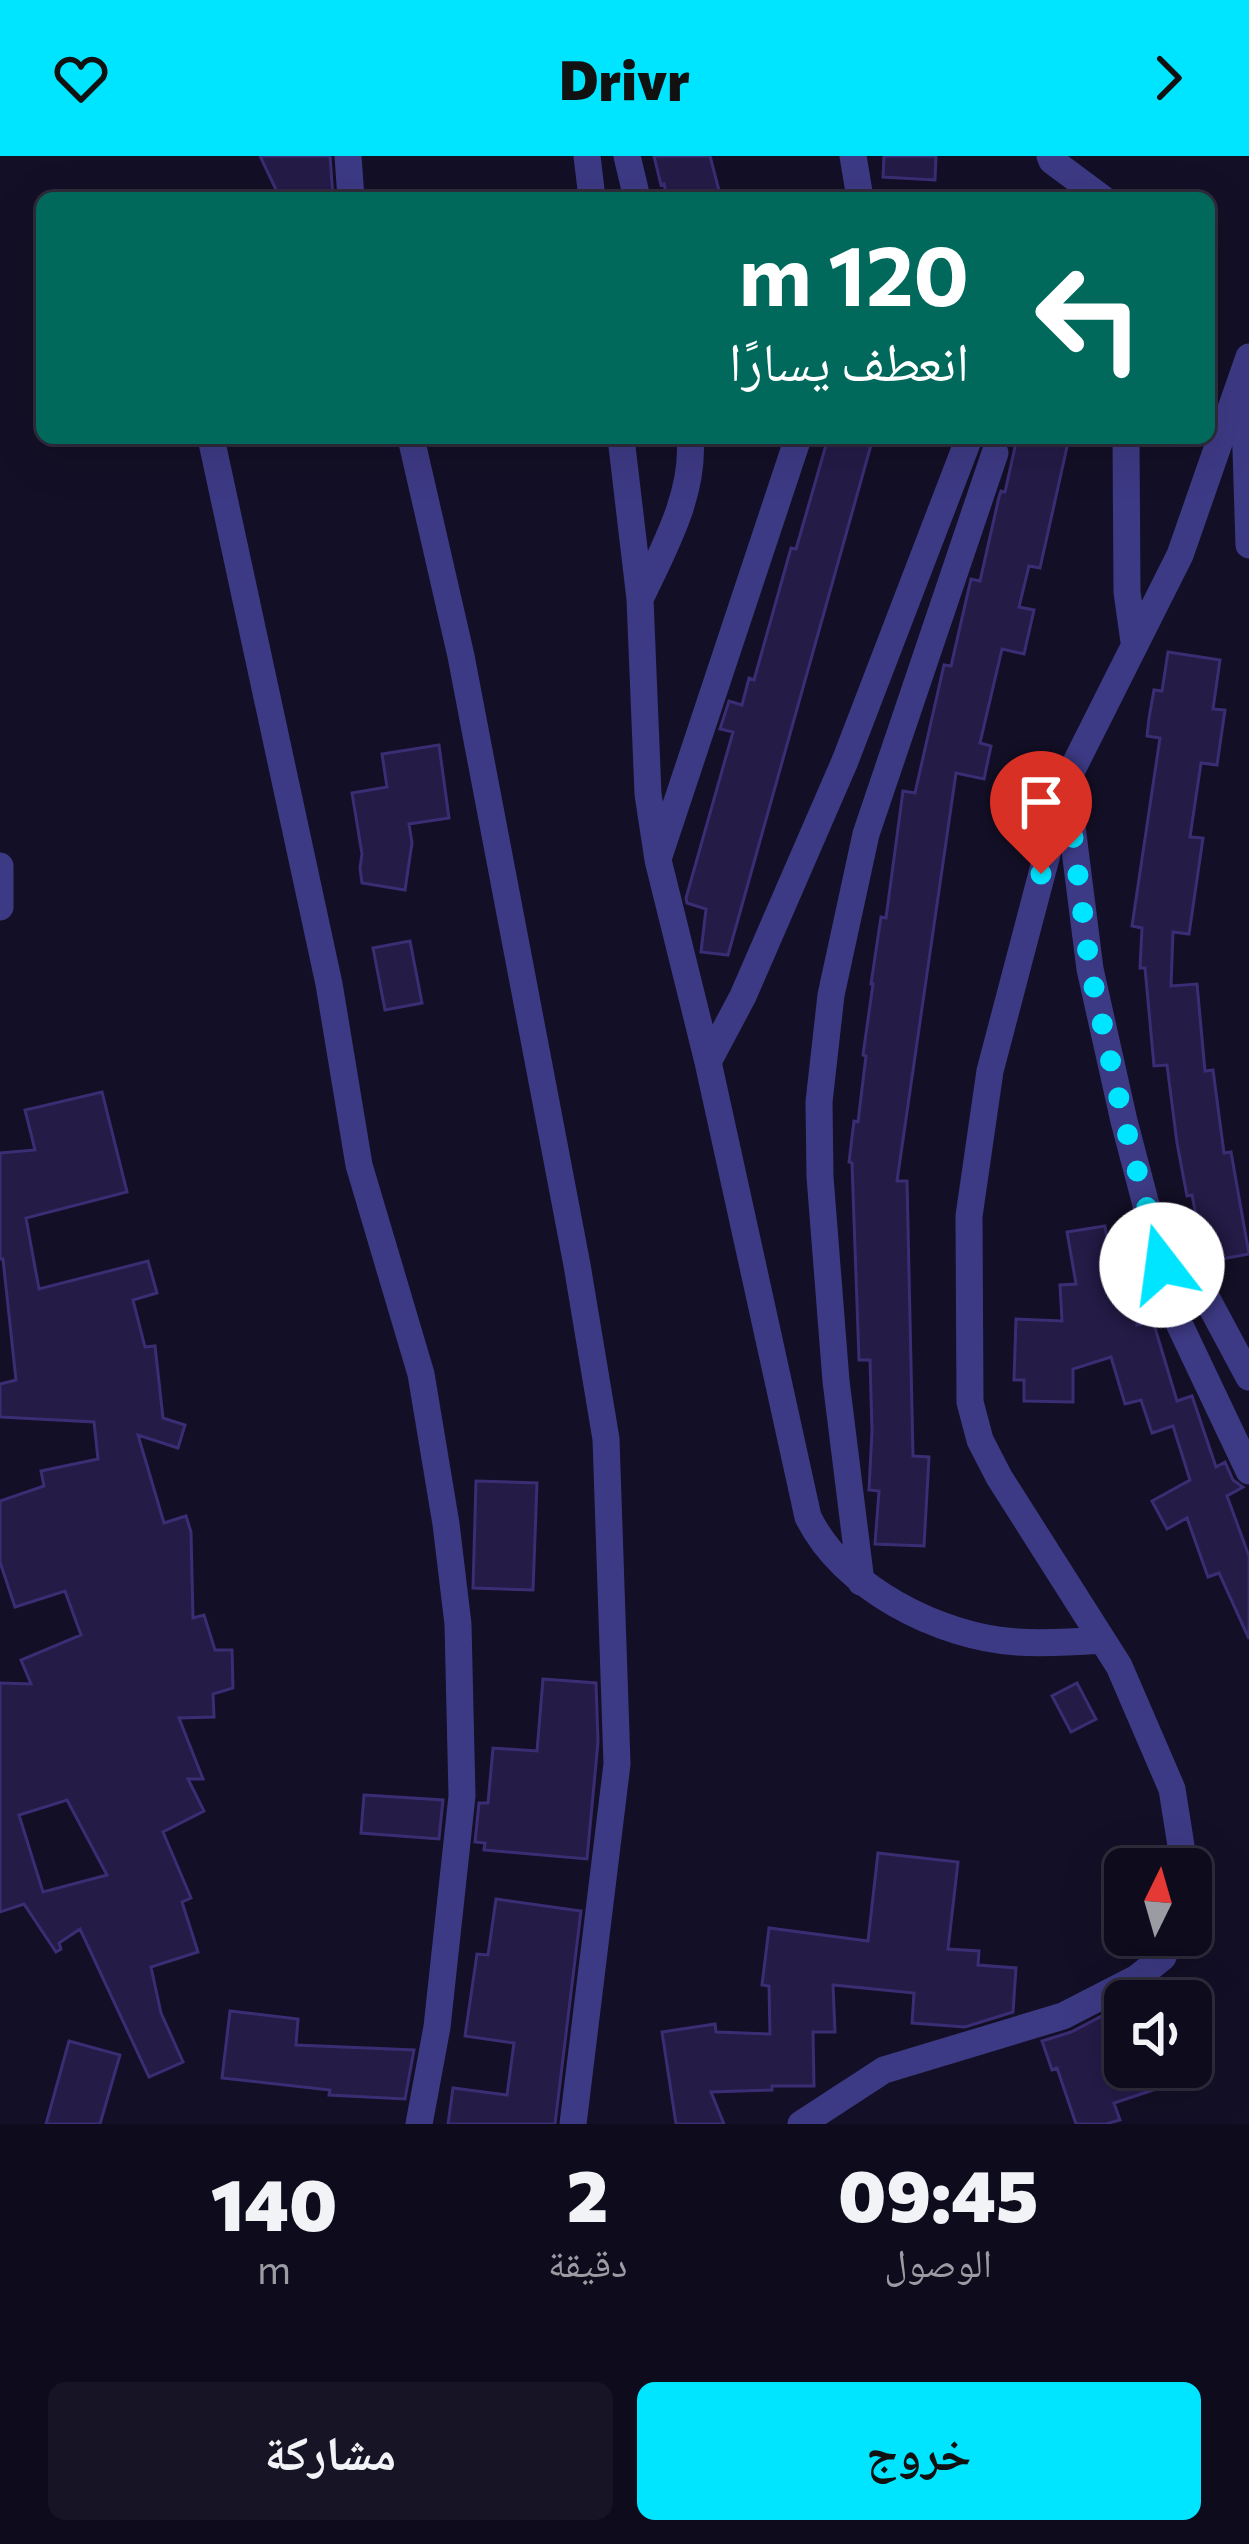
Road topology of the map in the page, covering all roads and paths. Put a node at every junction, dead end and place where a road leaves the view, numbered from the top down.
1 (348, 156) edge
2 (586, 156) edge
3 (627, 156) edge
4 (853, 156) edge
5 (1050, 156) edge
6 (351, 192) edge
7 (591, 192) edge
8 (636, 192) edge
9 (859, 192) edge
10 (1094, 192) edge
11 (1246, 364) edge
12 (212, 444) edge
13 (412, 444) edge
14 (622, 444) edge
15 (691, 444) edge
16 (796, 444) edge
17 (967, 444) edge
18 (1126, 444) edge
19 (994, 453) dead end
20 (1249, 545) edge
21 (640, 599) junction
22 (1134, 642) junction
23 (1066, 782) junction
24 (658, 860) junction
25 (0, 866) edge
26 (0, 907) edge
27 (708, 1062) junction
28 (1162, 1265) junction
29 (1249, 1377) edge
30 (1249, 1471) edge
31 (861, 1582) junction
32 (1102, 1640) junction
33 (1181, 1848) edge
34 (1163, 1956) edge
35 (419, 2124) edge
36 (573, 2124) edge
37 (802, 2124) edge

1 - 6 street
2 - 7 street
3 - 8 street
4 - 9 street
5 - 10 street
11 - 20 street
11 - 22 street
12 - 35 street
13 - 36 street
14 - 21 street
15 - 21 street
16 - 24 street
17 - 27 street
18 - 22 street
19 - 31 street
21 - 24 street
22 - 23 street
23 - 28 street
23 - 32 street
24 - 27 street
25 - 26 street
27 - 31 street
28 - 29 street
28 - 30 street
31 - 32 street
32 - 33 street
34 - 37 street

